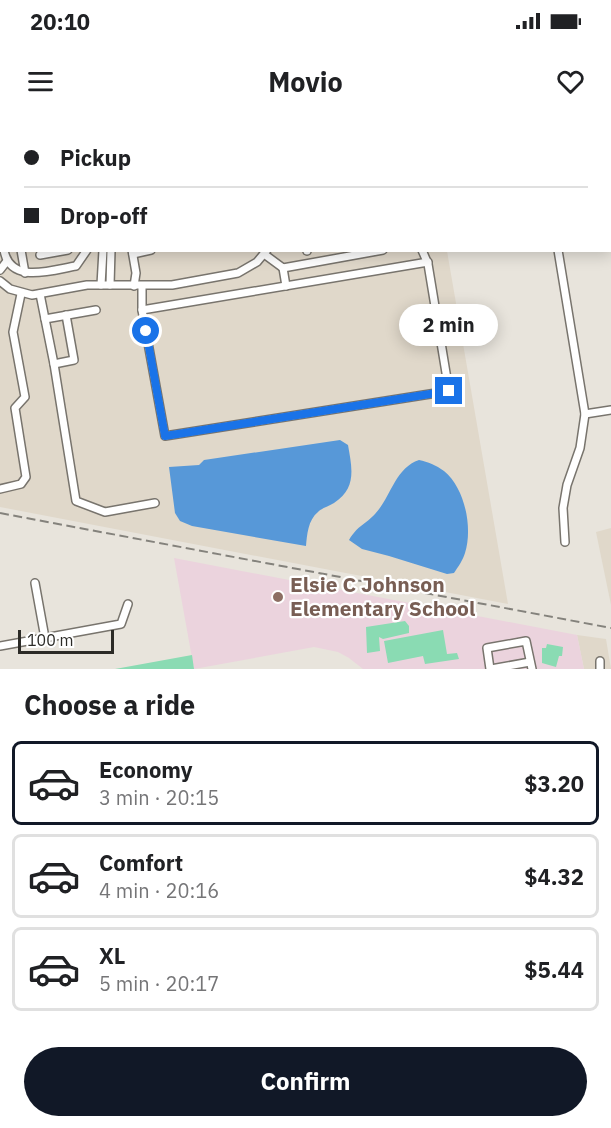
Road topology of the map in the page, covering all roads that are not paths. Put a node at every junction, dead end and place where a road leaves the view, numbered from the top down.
1 (5, 252) edge
2 (21, 252) edge
3 (86, 252) edge
4 (103, 252) edge
5 (111, 252) edge
6 (132, 252) edge
7 (265, 252) edge
8 (372, 252) edge
9 (423, 252) edge
10 (558, 252) edge
11 (39, 253) edge
12 (7, 261) junction
13 (428, 262) junction
14 (283, 268) junction
15 (0, 270) edge
16 (43, 272) junction
17 (25, 273) junction
18 (0, 281) edge
19 (100, 285) junction
20 (110, 285) junction
21 (138, 286) junction
22 (286, 286) junction
23 (21, 294) junction
24 (39, 294) junction
25 (96, 309) dead end
26 (142, 310) junction
27 (66, 315) junction
28 (45, 319) junction
29 (54, 364) junction
30 (611, 410) edge
31 (585, 414) junction
32 (0, 489) edge
33 (155, 503) dead end
34 (565, 542) dead end
35 (35, 583) dead end
36 (128, 604) dead end
37 (45, 638) junction
38 (0, 646) edge
39 (531, 666) edge
40 (491, 669) edge

1 - 12 street
2 - 17 street
3 - 16 street
4 - 19 street
5 - 20 street
6 - 21 street
7 - 14 street
7 - 21 street
8 - 14 street
9 - 13 street
10 - 31 street
11 - 16 street
12 - 15 street
12 - 17 street
13 - 22 street
13 - 26 street
14 - 22 street
16 - 17 street
18 - 23 street
19 - 20 street
19 - 24 street
20 - 21 street
21 - 26 street
22 - 26 street
23 - 24 street
23 - 32 street
24 - 28 street
25 - 27 street
27 - 28 street
27 - 29 street
28 - 29 street
29 - 33 street
30 - 31 street
31 - 34 street
35 - 37 street
36 - 37 street
37 - 38 street
39 - 40 street
39 - 40 street

